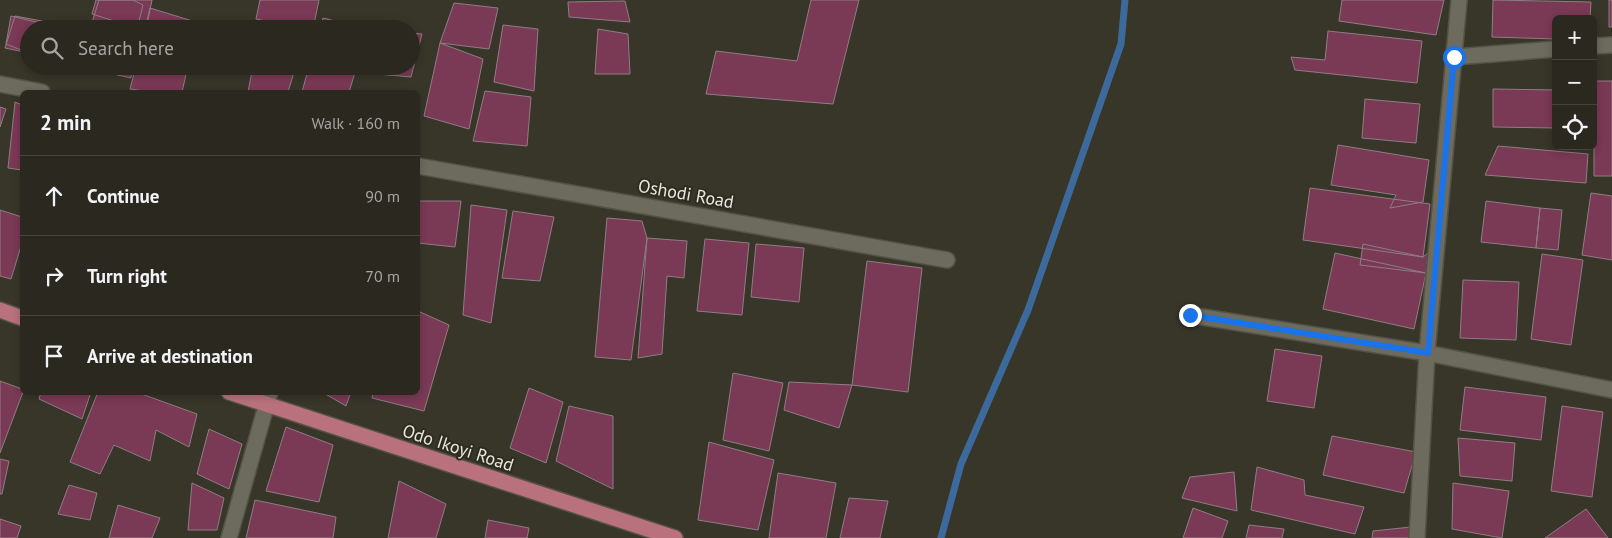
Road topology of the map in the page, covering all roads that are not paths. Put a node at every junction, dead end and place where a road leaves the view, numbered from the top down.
1 (1459, 0) edge
2 (1612, 45) edge
3 (1597, 46) edge
4 (1552, 49) edge
5 (1454, 57) junction
6 (0, 84) edge
7 (32, 90) edge
8 (420, 166) edge
9 (947, 260) dead end
10 (0, 310) edge
11 (1190, 315) dead end
12 (20, 317) edge
13 (1428, 353) junction
14 (1612, 390) edge
15 (246, 395) edge
16 (268, 399) edge
17 (229, 538) edge
18 (675, 538) edge
19 (1417, 538) edge

1 - 5 street
2 - 3 street
4 - 5 street
5 - 13 street
6 - 7 street
8 - 9 street, Oshodi Road
10 - 12 main road
11 - 13 street
13 - 14 street
13 - 19 street
15 - 16 main road, Odo Ikoyi Road
16 - 17 street
16 - 18 main road, Odo Ikoyi Road

